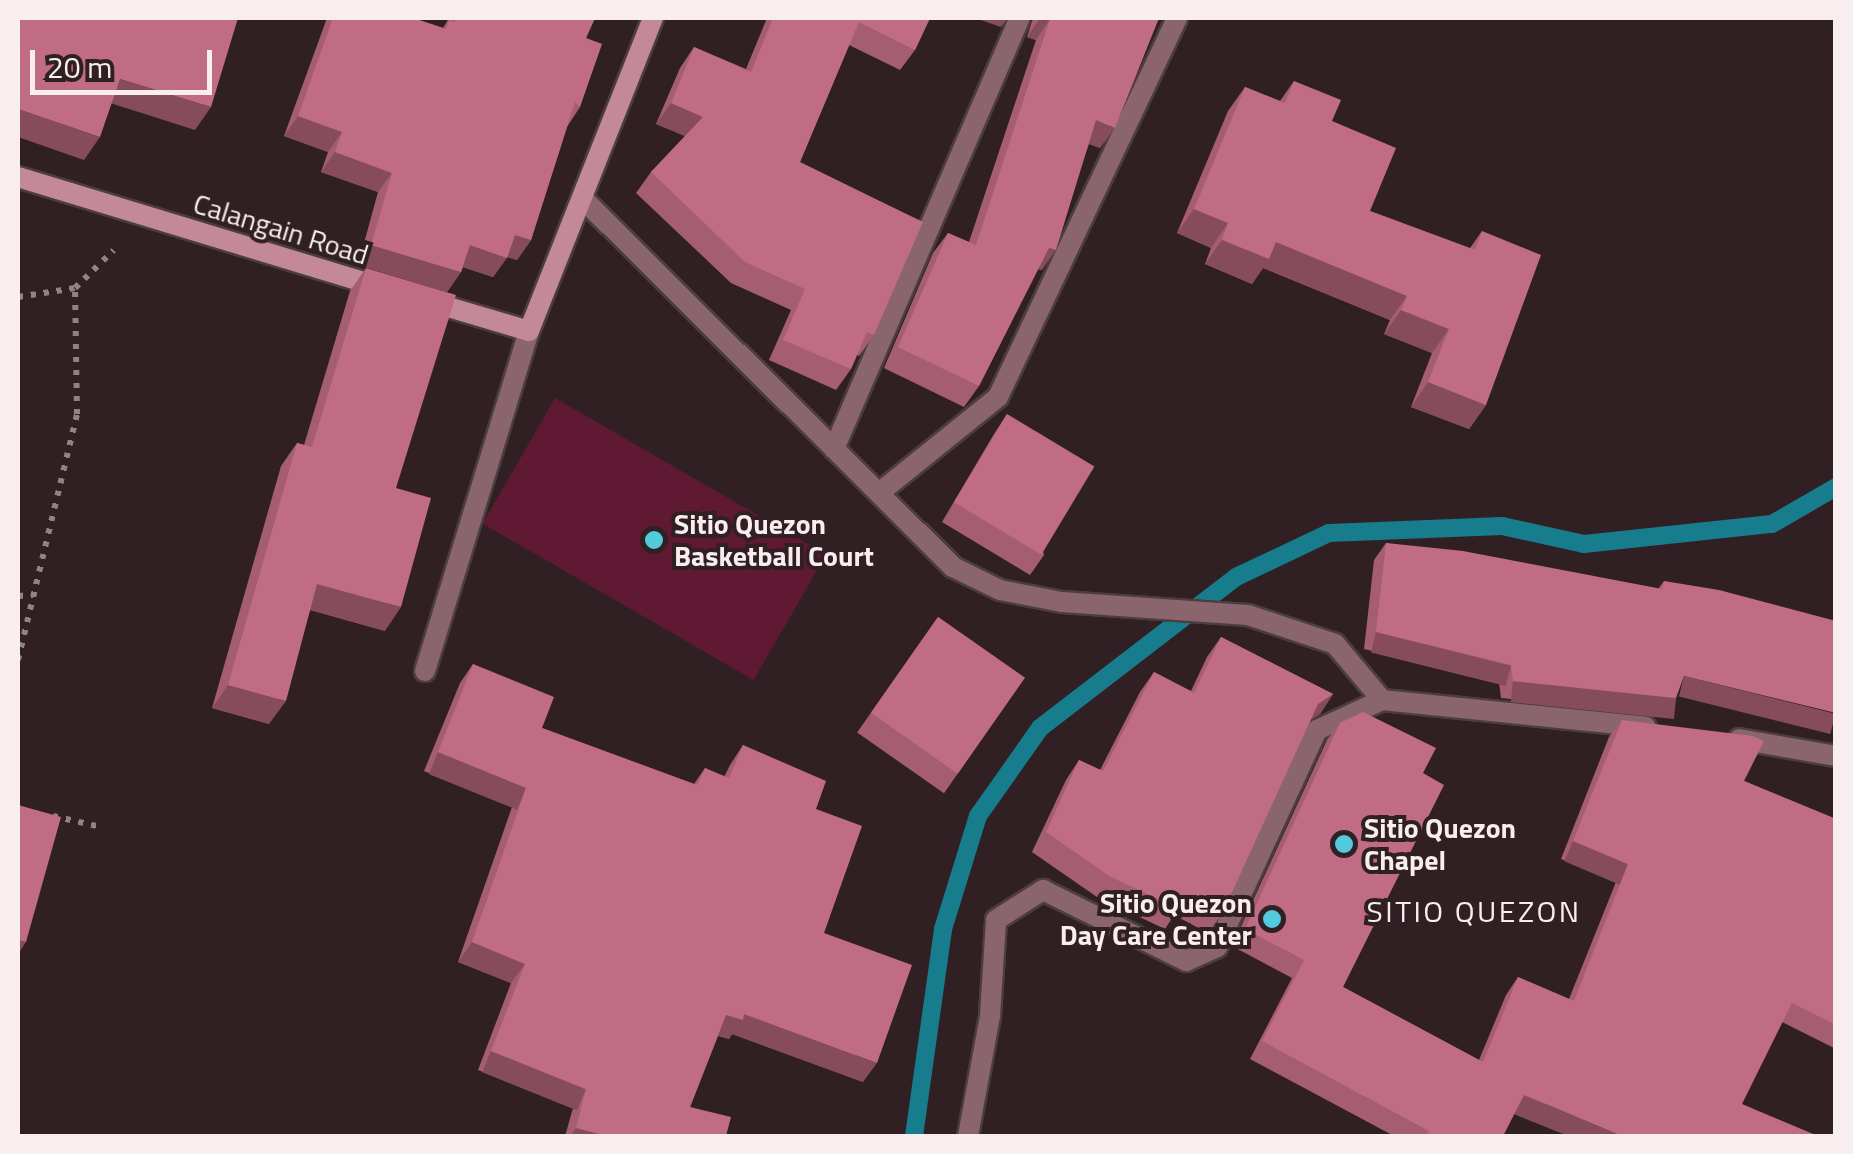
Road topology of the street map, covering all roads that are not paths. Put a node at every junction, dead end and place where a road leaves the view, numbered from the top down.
1 (653, 18) edge
2 (1020, 18) edge
3 (1177, 18) edge
4 (18, 177) edge
5 (583, 199) junction
6 (530, 331) junction
7 (834, 448) junction
8 (878, 494) junction
9 (425, 671) dead end
10 (1382, 700) junction
11 (1671, 730) edge
12 (1710, 734) edge
13 (1836, 756) edge
14 (968, 1136) edge

1 - 5 street
2 - 7 street
3 - 8 street
4 - 6 street, Calangain Road
5 - 6 street
5 - 7 street
6 - 9 street
7 - 8 street
8 - 10 street
10 - 11 street
10 - 14 street
12 - 13 street

